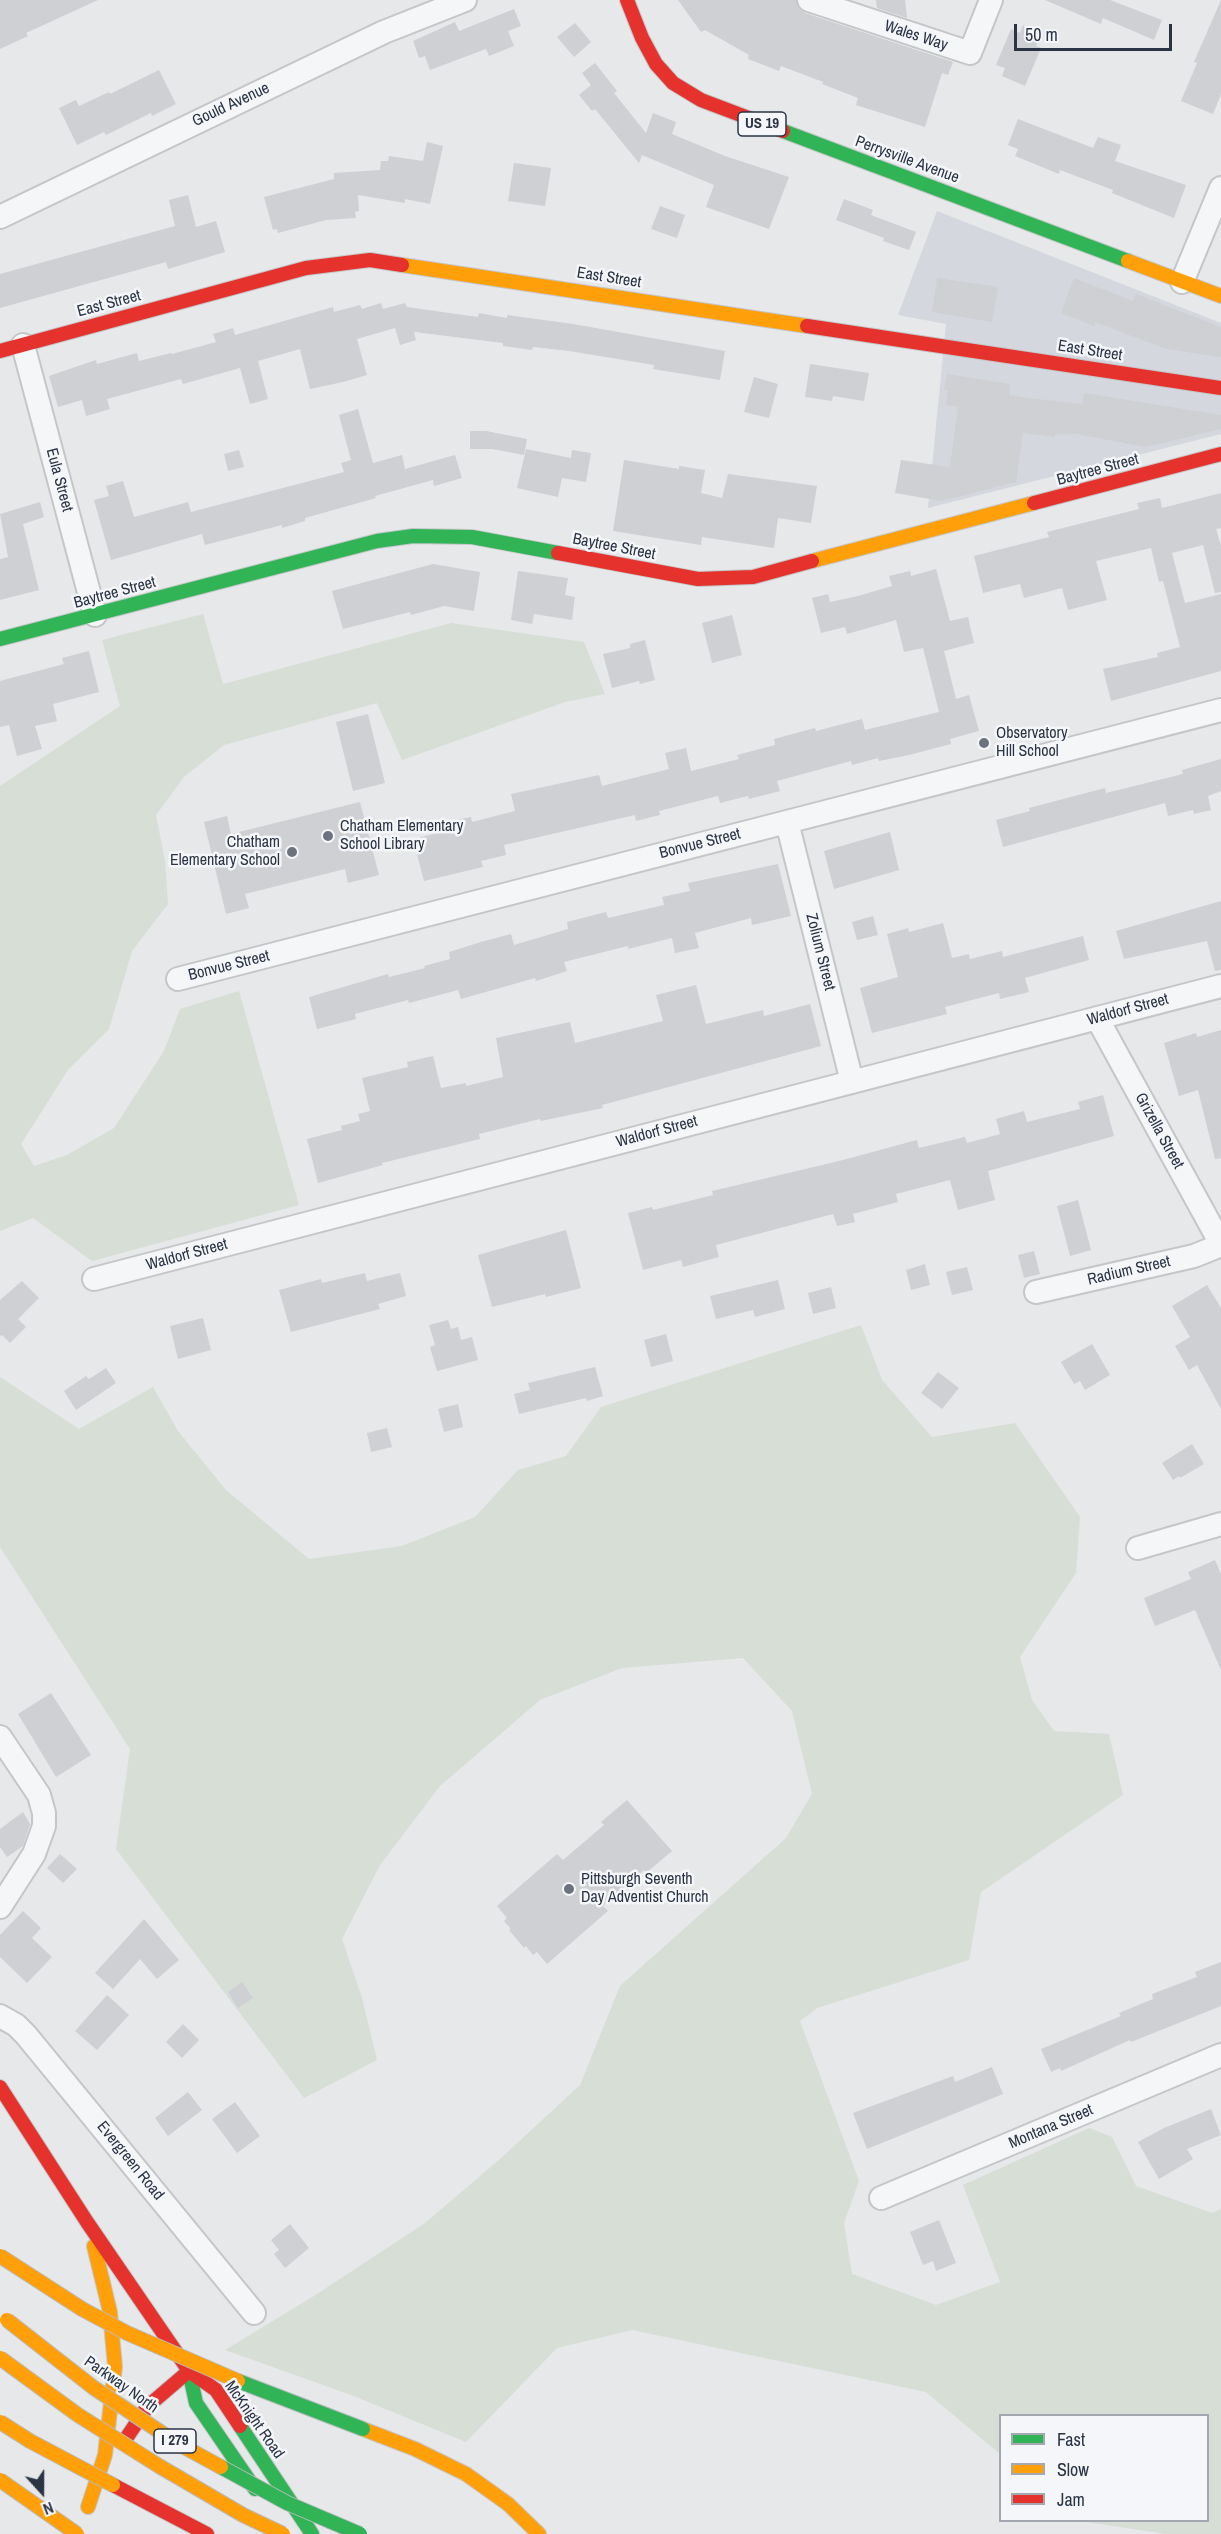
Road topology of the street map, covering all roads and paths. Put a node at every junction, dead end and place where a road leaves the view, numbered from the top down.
1 (465, 0) edge
2 (627, 0) edge
3 (809, 0) edge
4 (991, 0) edge
5 (1221, 188) edge
6 (0, 217) edge
7 (1182, 282) junction
8 (1221, 296) edge
9 (23, 345) junction
10 (0, 351) edge
11 (1221, 388) edge
12 (1221, 454) edge
13 (95, 615) junction
14 (0, 639) edge
15 (1221, 710) edge
16 (787, 822) junction
17 (178, 979) dead end
18 (1221, 986) edge
19 (1097, 1018) junction
20 (852, 1082) junction
21 (1221, 1245) edge
22 (94, 1279) dead end
23 (1036, 1292) dead end
24 (1221, 1524) edge
25 (1137, 1548) dead end
26 (0, 1737) edge
27 (0, 1907) edge
28 (0, 2016) edge
29 (1221, 2055) edge
30 (0, 2087) edge
31 (881, 2198) dead end
32 (87, 2222) junction
33 (0, 2256) edge
34 (254, 2313) dead end
35 (3, 2318) edge
36 (0, 2358) edge
37 (189, 2371) junction
38 (0, 2422) edge
39 (0, 2480) edge
40 (113, 2485) junction
41 (88, 2507) junction
42 (76, 2534) edge
43 (178, 2534) edge
44 (207, 2534) edge
45 (284, 2534) edge
46 (312, 2534) edge
47 (360, 2534) edge
48 (539, 2534) edge

1 - 6 street, Gould Avenue
2 - 7 main road, Perrysville Avenue / US 19
3 - 4 street, Wales Way
5 - 7 street
7 - 8 main road, Perrysville Avenue / US 19
9 - 10 main road, East Street
9 - 11 main road, East Street
9 - 13 street, Eula Street
12 - 13 main road, Baytree Street
13 - 14 main road, Baytree Street
15 - 16 street, Bonvue Street
16 - 17 street, Bonvue Street
16 - 20 street, Zolium Street
18 - 19 street, Waldorf Street
19 - 20 street, Waldorf Street
19 - 21 street, Grizella Street
20 - 22 street, Waldorf Street
21 - 23 street, Radium Street
24 - 25 street
26 - 27 street
28 - 34 street, Evergreen Road
29 - 31 street, Montana Street
30 - 32 main road
32 - 37 main road
32 - 41 main road
33 - 48 main road, bridge
35 - 47 main road, Parkway North / I 279, bridge
36 - 45 main road, bridge
37 - 41 main road
37 - 45 main road
37 - 46 main road, McKnight Road
38 - 40 main road, bridge
39 - 42 main road, bridge
40 - 43 main road
40 - 44 main road
41 - 42 main road

